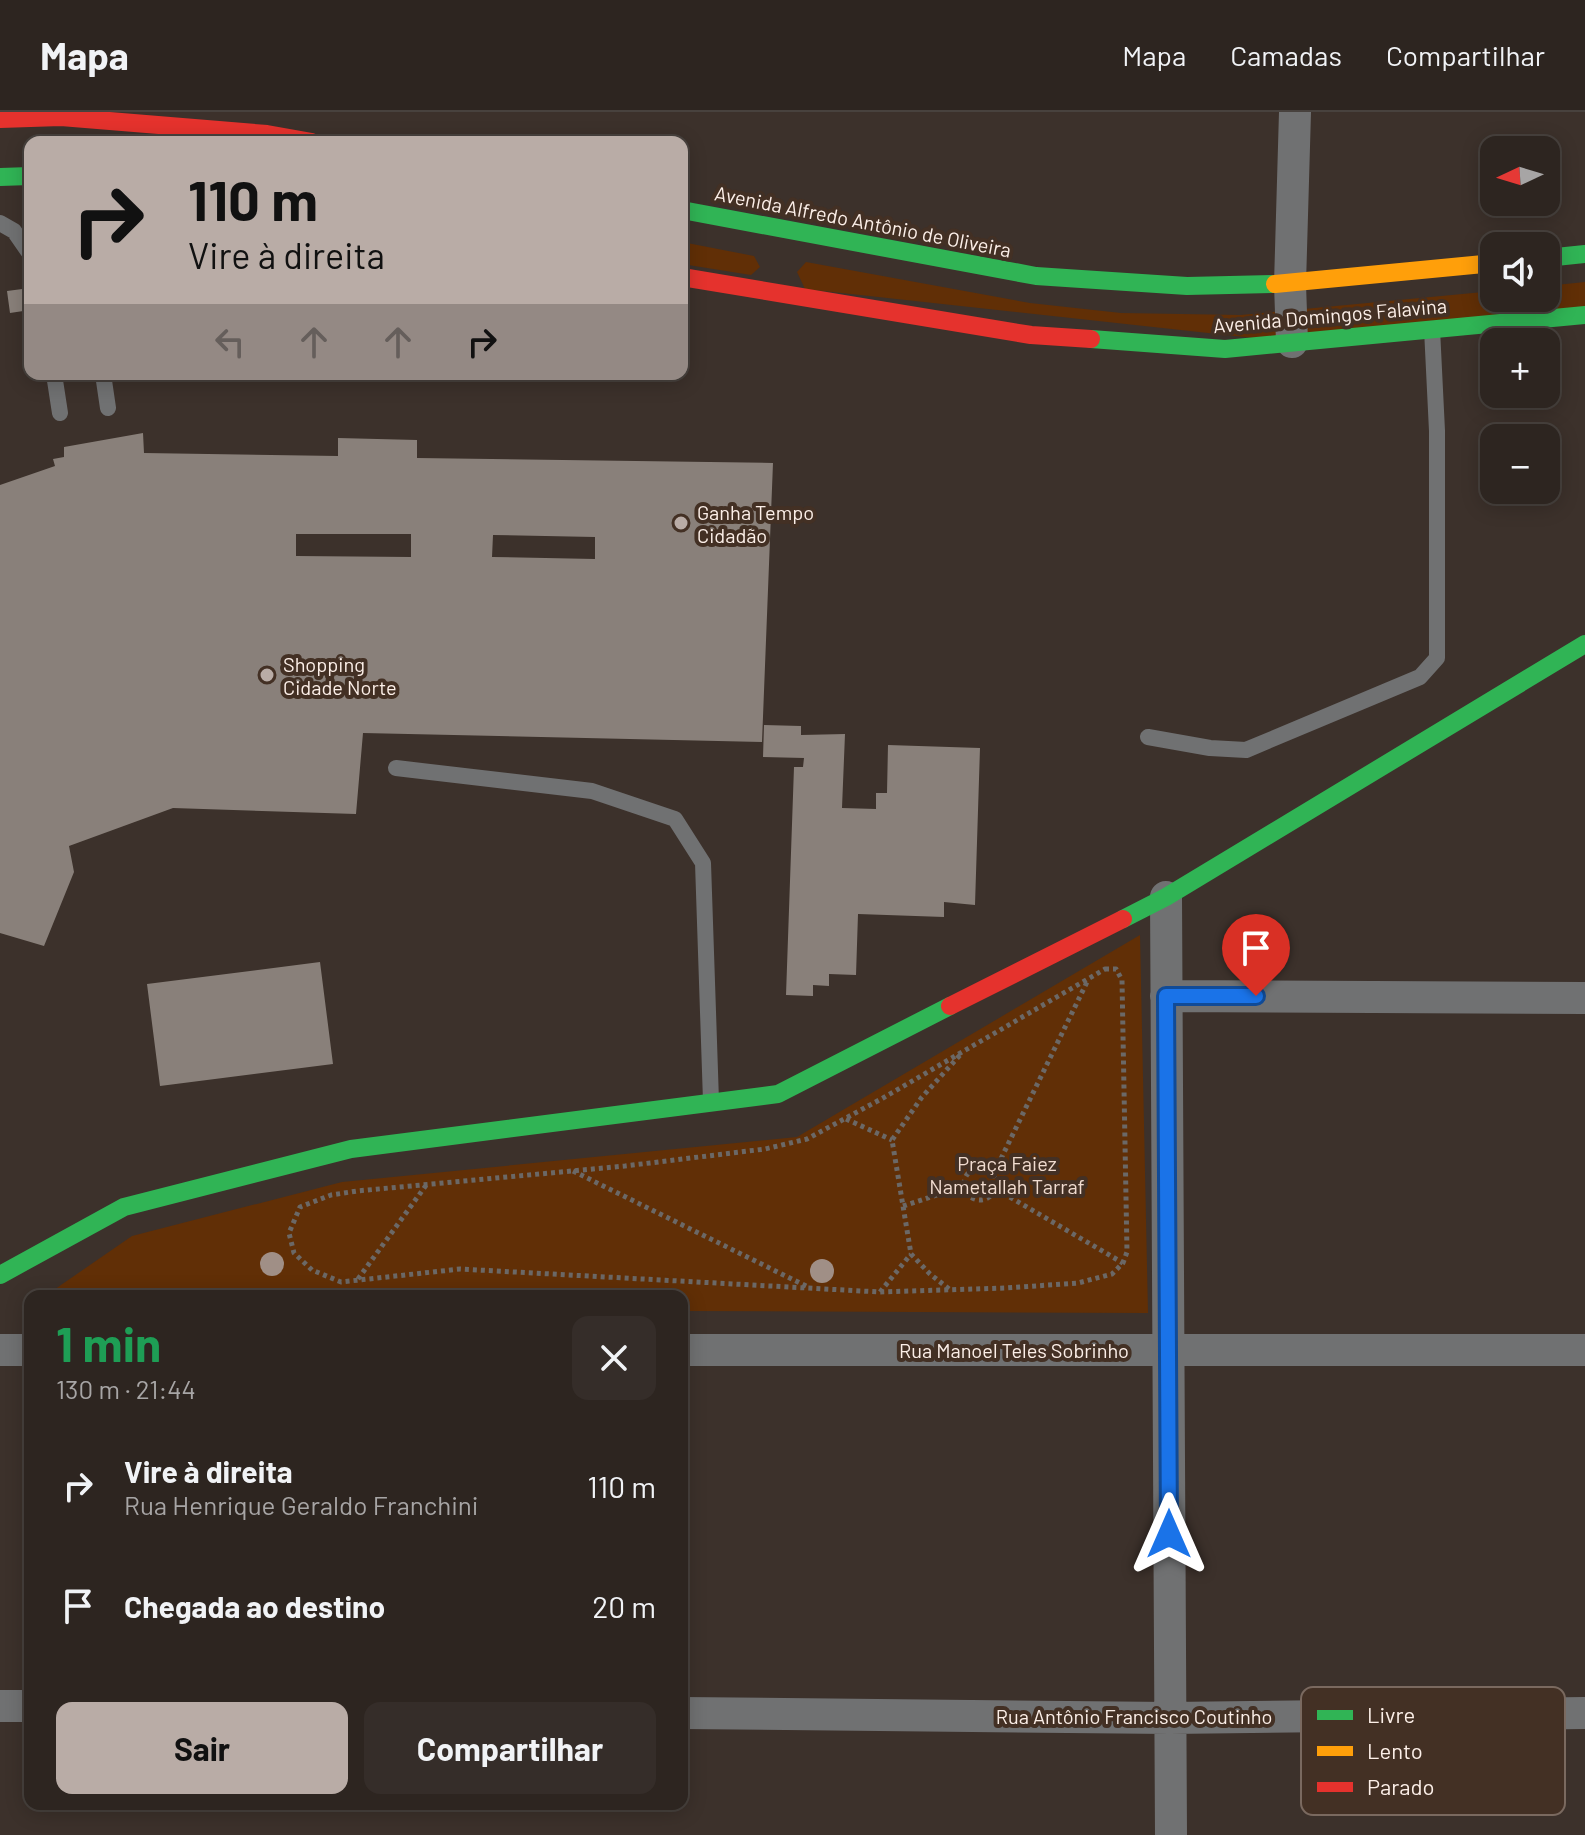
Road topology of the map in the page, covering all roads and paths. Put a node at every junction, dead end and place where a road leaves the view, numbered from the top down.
1 (1295, 112) edge
2 (0, 119) edge
3 (268, 129) edge
4 (292, 136) edge
5 (24, 176) edge
6 (0, 177) edge
7 (688, 212) edge
8 (0, 223) edge
9 (24, 245) edge
10 (1585, 254) edge
11 (1560, 257) edge
12 (1480, 264) edge
13 (1036, 276) joint
14 (688, 278) edge
15 (1290, 284) junction
16 (1585, 315) edge
17 (1432, 329) junction
18 (1292, 342) junction
19 (55, 380) edge
20 (104, 380) edge
21 (108, 408) dead end
22 (60, 413) dead end
23 (1585, 644) edge
24 (1148, 737) dead end
25 (396, 768) dead end
26 (1166, 897) junction
27 (1088, 979) junction
28 (1166, 996) junction
29 (1585, 998) edge
30 (965, 1050) junction
31 (711, 1103) junction
32 (846, 1119) junction
33 (892, 1140) junction
34 (573, 1171) junction
35 (994, 1173) junction
36 (427, 1183) junction
37 (964, 1186) junction
38 (996, 1189) junction
39 (903, 1206) junction
40 (911, 1254) junction
41 (1123, 1263) junction
42 (0, 1275) edge
43 (357, 1280) junction
44 (812, 1289) junction
45 (950, 1290) junction
46 (880, 1292) junction
47 (0, 1350) edge
48 (24, 1350) edge
49 (688, 1350) edge
50 (1168, 1350) junction
51 (1585, 1350) edge
52 (0, 1706) edge
53 (24, 1706) edge
54 (688, 1713) edge
55 (1565, 1713) edge
56 (1585, 1713) edge
57 (1301, 1716) edge
58 (1170, 1718) junction
59 (1171, 1835) edge

1 - 15 street
2 - 3 main road
3 - 4 main road
5 - 6 main road
7 - 13 main road, Avenida Alfredo Antônio de Oliveira
8 - 9 lane
10 - 11 main road
12 - 15 main road, Avenida Domingos Falavina
13 - 15 main road, Avenida Domingos Falavina
14 - 18 main road, Avenida Domingos Falavina
15 - 18 street
16 - 17 main road, Avenida Domingos Falavina
17 - 18 main road, Avenida Domingos Falavina
17 - 24 lane
19 - 22 lane
20 - 21 lane
23 - 26 main road
25 - 31 lane
26 - 28 street
26 - 31 main road
27 - 30 path
27 - 35 path
27 - 41 path
28 - 29 street
28 - 50 street
30 - 32 path
30 - 33 path
31 - 42 main road
32 - 33 path
32 - 34 path
33 - 39 path
34 - 36 path
34 - 44 path
35 - 37 path
35 - 38 path
36 - 43 path
36 - 43 path
37 - 38 path
37 - 39 path
38 - 41 path
39 - 40 path
40 - 45 path
40 - 46 path
41 - 45 path
43 - 44 path
44 - 46 path
45 - 46 path
47 - 48 street
49 - 50 street, Rua Manoel Teles Sobrinho
50 - 51 street, Rua Manoel Teles Sobrinho
50 - 58 street
52 - 53 street
54 - 58 street, Rua Antônio Francisco Coutinho
55 - 56 street, Rua Antônio Francisco Coutinho
57 - 58 street, Rua Antônio Francisco Coutinho
58 - 59 street

